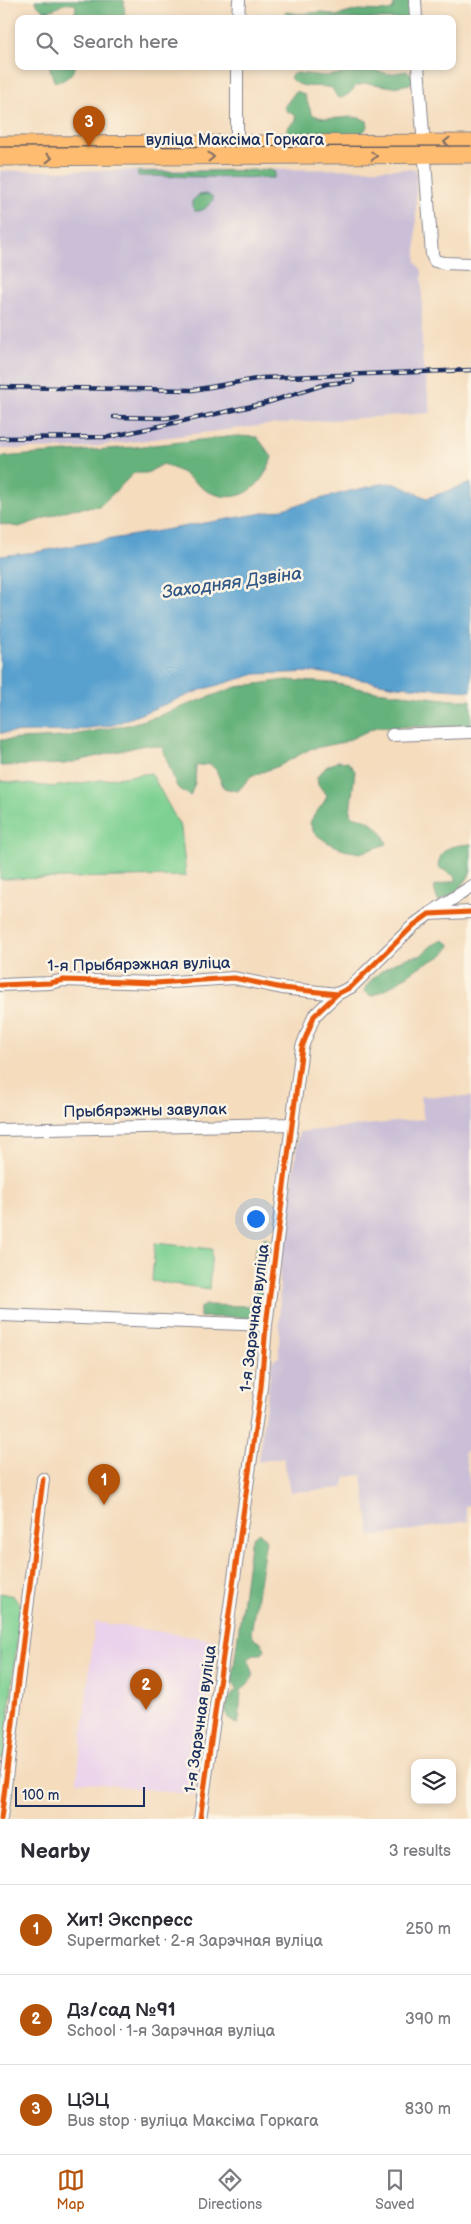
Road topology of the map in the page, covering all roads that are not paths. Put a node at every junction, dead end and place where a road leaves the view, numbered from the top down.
1 (239, 0) edge
2 (415, 0) edge
3 (238, 15) edge
4 (416, 15) edge
5 (237, 70) edge
6 (418, 70) edge
7 (471, 142) edge
8 (135, 143) junction
9 (0, 144) edge
10 (424, 149) junction
11 (237, 150) junction
12 (471, 155) edge
13 (0, 158) edge
14 (135, 158) junction
15 (471, 264) edge
16 (471, 732) edge
17 (392, 735) dead end
18 (471, 888) edge
19 (471, 912) edge
20 (429, 914) junction
21 (0, 985) edge
22 (306, 991) junction
23 (337, 994) junction
24 (314, 1016) junction
25 (291, 1124) junction
26 (0, 1130) edge
27 (0, 1315) edge
28 (266, 1325) junction
29 (43, 1479) dead end
30 (1, 1819) edge
31 (200, 1819) edge

1 - 3 street
2 - 4 street
5 - 11 street
6 - 10 street
7 -> 10 main road, вуліца Максіма Горкага
8 - 9 main road, вуліца Максіма Горкага
8 - 11 main road, вуліца Максіма Горкага
8 - 14 street
10 - 11 main road, вуліца Максіма Горкага
10 - 12 main road, вуліца Максіма Горкага
10 - 15 street
14 -> 11 main road, вуліца Максіма Горкага
13 -> 14 main road, вуліца Максіма Горкага
16 - 17 street
18 - 20 street, 1-я Зарэчная вуліца
19 - 20 street
20 - 23 street, 1-я Зарэчная вуліца
21 - 22 street, 1-я Прыбярэжная вуліца
22 - 23 street, 1-я Прыбярэжная вуліца
22 - 24 street
23 - 24 street, 1-я Зарэчная вуліца
24 - 25 street, 1-я Зарэчная вуліца
25 - 26 street, Прыбярэжны завулак
25 - 28 street, 1-я Зарэчная вуліца
27 - 28 street
28 - 31 street, 1-я Зарэчная вуліца
29 - 30 street

